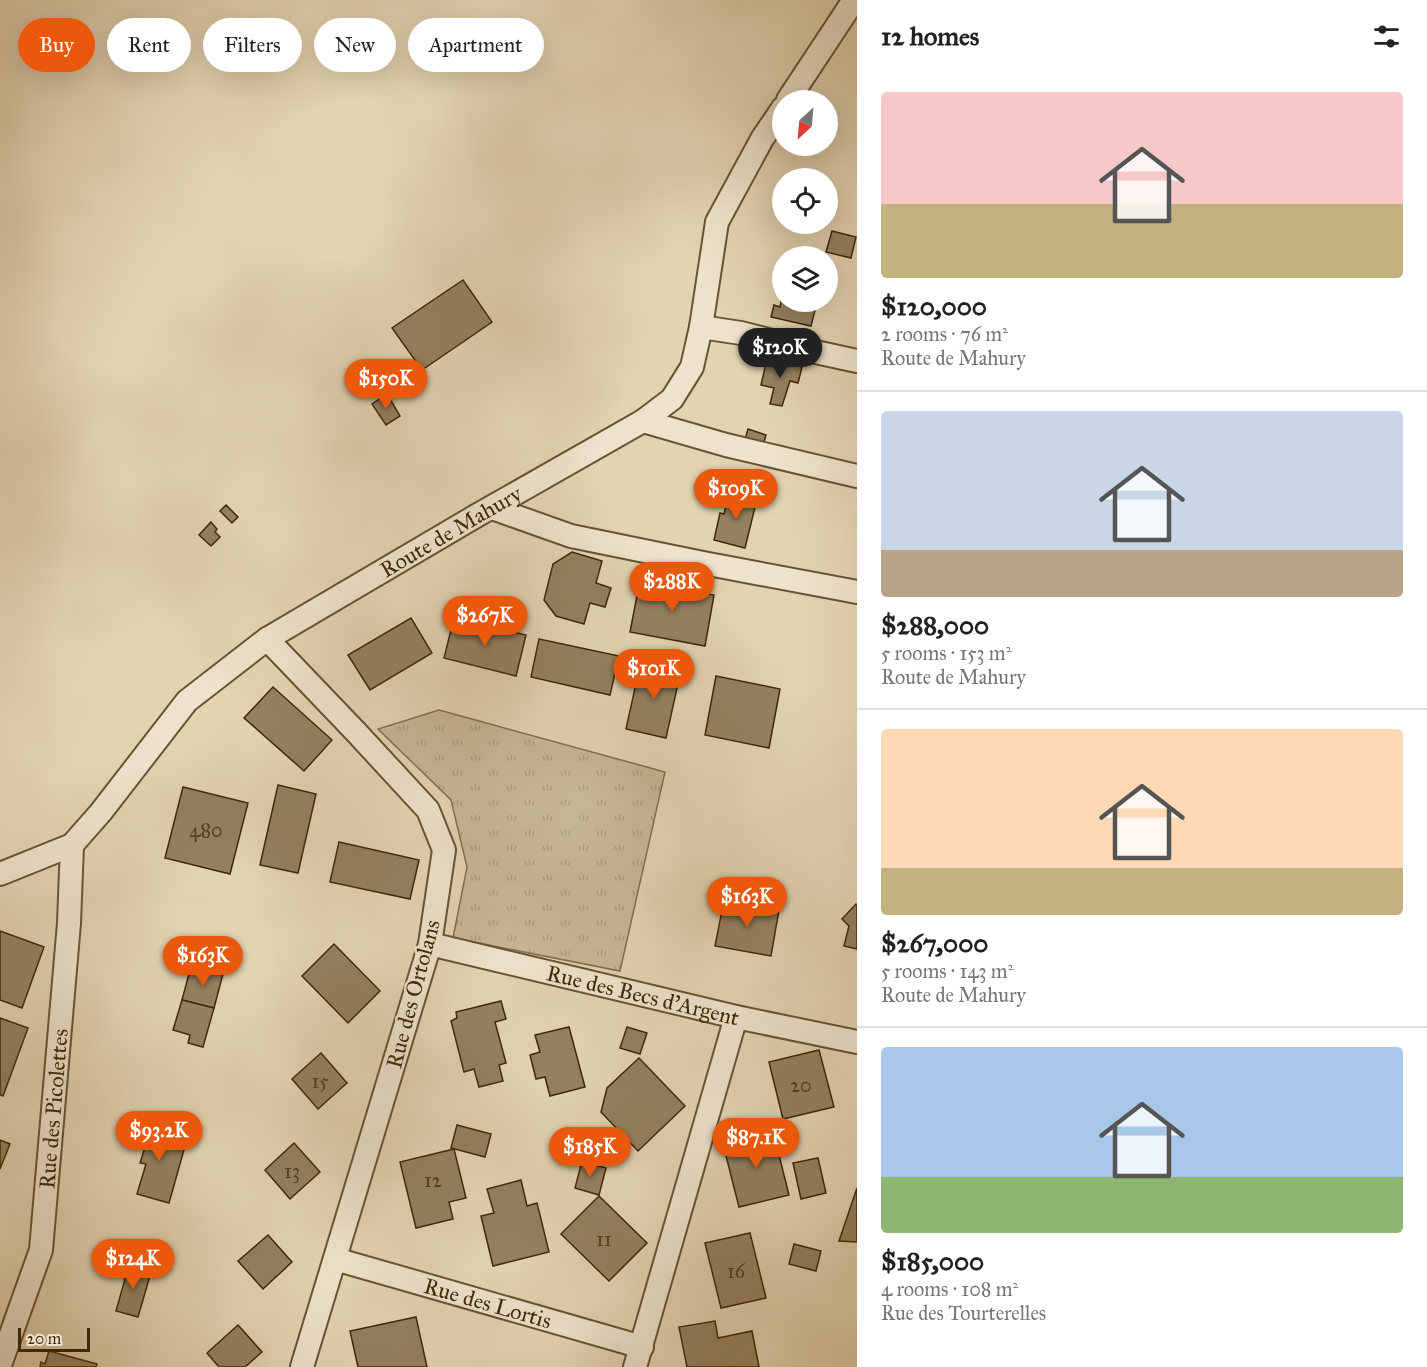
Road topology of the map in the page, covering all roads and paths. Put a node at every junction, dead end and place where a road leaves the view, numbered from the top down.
1 (854, 0) edge
2 (795, 90) edge
3 (772, 124) edge
4 (701, 327) junction
5 (857, 361) edge
6 (644, 421) junction
7 (857, 476) edge
8 (492, 508) junction
9 (857, 592) edge
10 (267, 639) junction
11 (72, 845) junction
12 (0, 874) edge
13 (430, 944) junction
14 (736, 1017) junction
15 (857, 1042) edge
16 (335, 1259) junction
17 (639, 1357) edge
18 (0, 1365) edge
19 (302, 1367) edge

1 - 2 street
3 - 4 street, Route de Mahury
4 - 5 street
4 - 6 street, Route de Mahury
6 - 7 street
6 - 8 street, Route de Mahury
8 - 9 street
8 - 10 street, Route de Mahury
10 - 11 street, Route de Mahury
10 - 13 street, Rue des Ortolans
11 - 12 street, Route de Mahury
11 - 18 street, Rue des Picolettes
13 - 14 street, Rue des Becs d'Argent
13 - 16 street, Rue des Ortolans
14 - 15 street, Rue des Becs d'Argent
14 - 17 street
16 - 17 street, Rue des Lortis
16 - 19 street, Rue des Ortolans

